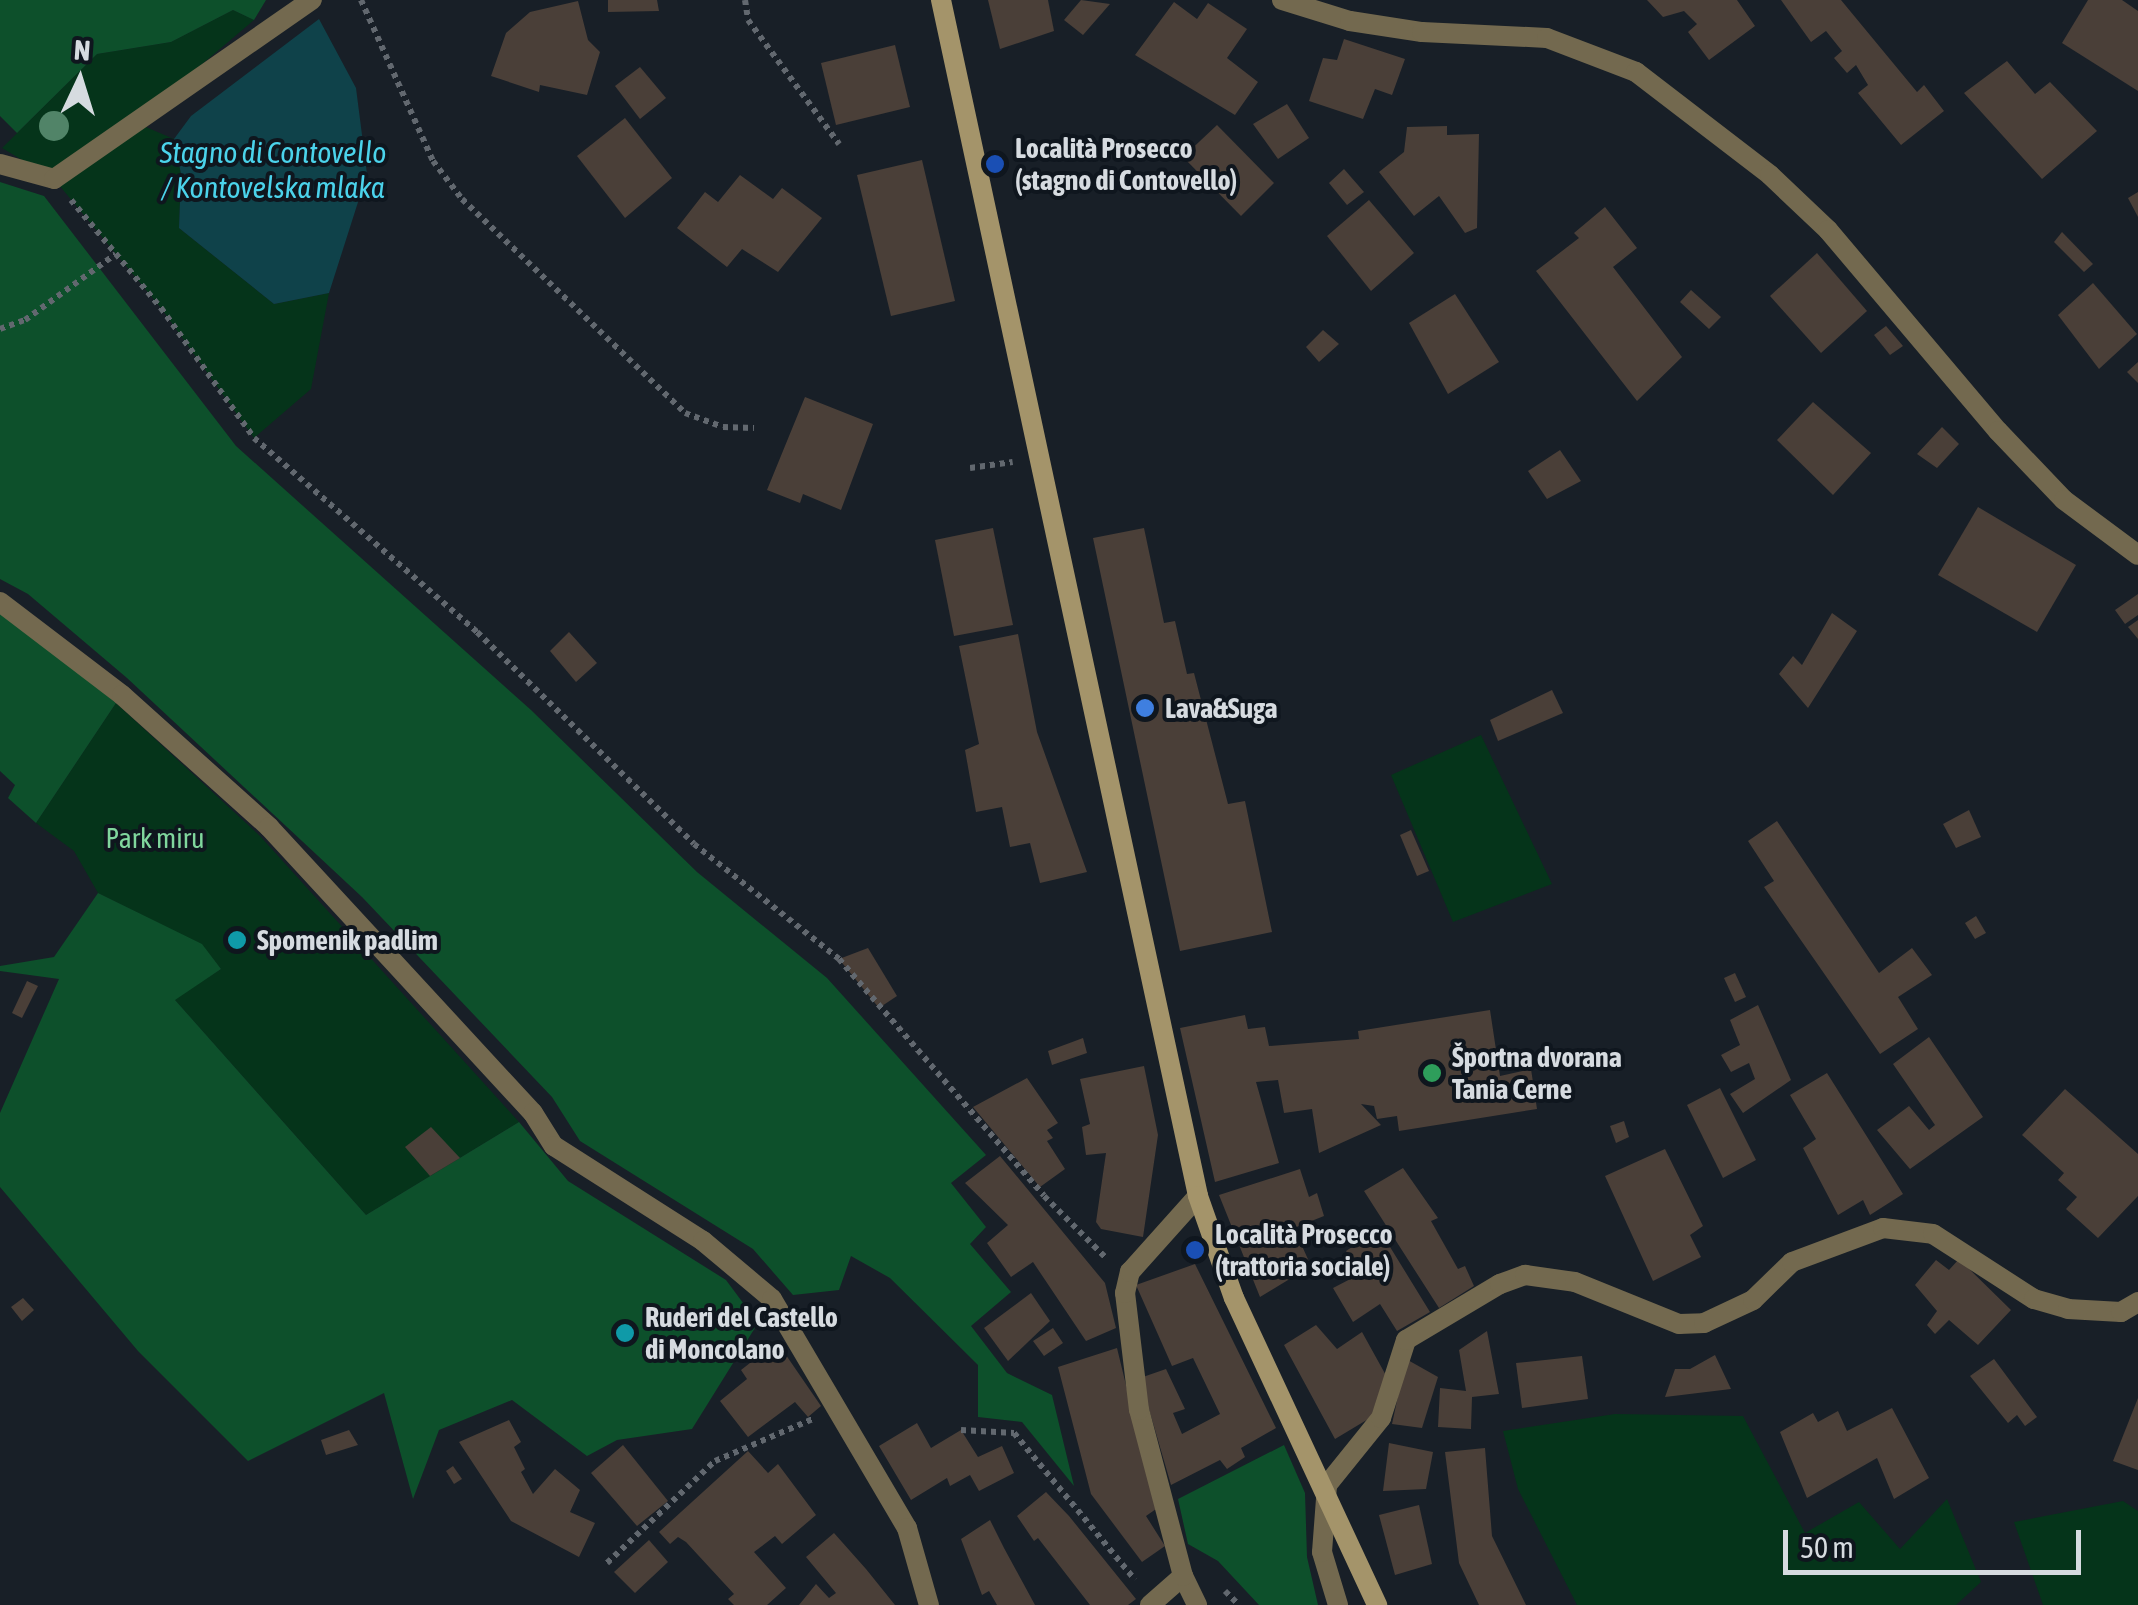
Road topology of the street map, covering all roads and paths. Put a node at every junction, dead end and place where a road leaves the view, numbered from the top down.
1 (312, 0) edge
2 (361, 0) edge
3 (745, 0) edge
4 (941, 0) edge
5 (1282, 0) edge
6 (839, 144) dead end
7 (0, 146) edge
8 (0, 164) edge
9 (51, 178) junction
10 (116, 254) junction
11 (0, 329) edge
12 (754, 428) dead end
13 (2138, 555) edge
14 (0, 602) edge
15 (1198, 1196) junction
16 (1130, 1272) junction
17 (2138, 1302) edge
18 (832, 1402) junction
19 (961, 1430) dead end
20 (1326, 1485) junction
21 (607, 1562) dead end
22 (1183, 1576) junction
23 (1151, 1604) edge
24 (929, 1605) edge
25 (1197, 1605) edge
26 (1338, 1605) edge
27 (1377, 1605) edge

1 - 9 street
2 - 12 path
3 - 6 path
4 - 15 main road
5 - 13 street
7 - 9 street
8 - 9 street
9 - 10 path
10 - 11 path
10 - 16 path
14 - 18 street
15 - 16 street
15 - 20 main road
16 - 22 street
17 - 20 street
18 - 21 path
18 - 24 street
19 - 23 path
20 - 26 street
20 - 27 main road
22 - 23 street
22 - 25 street

